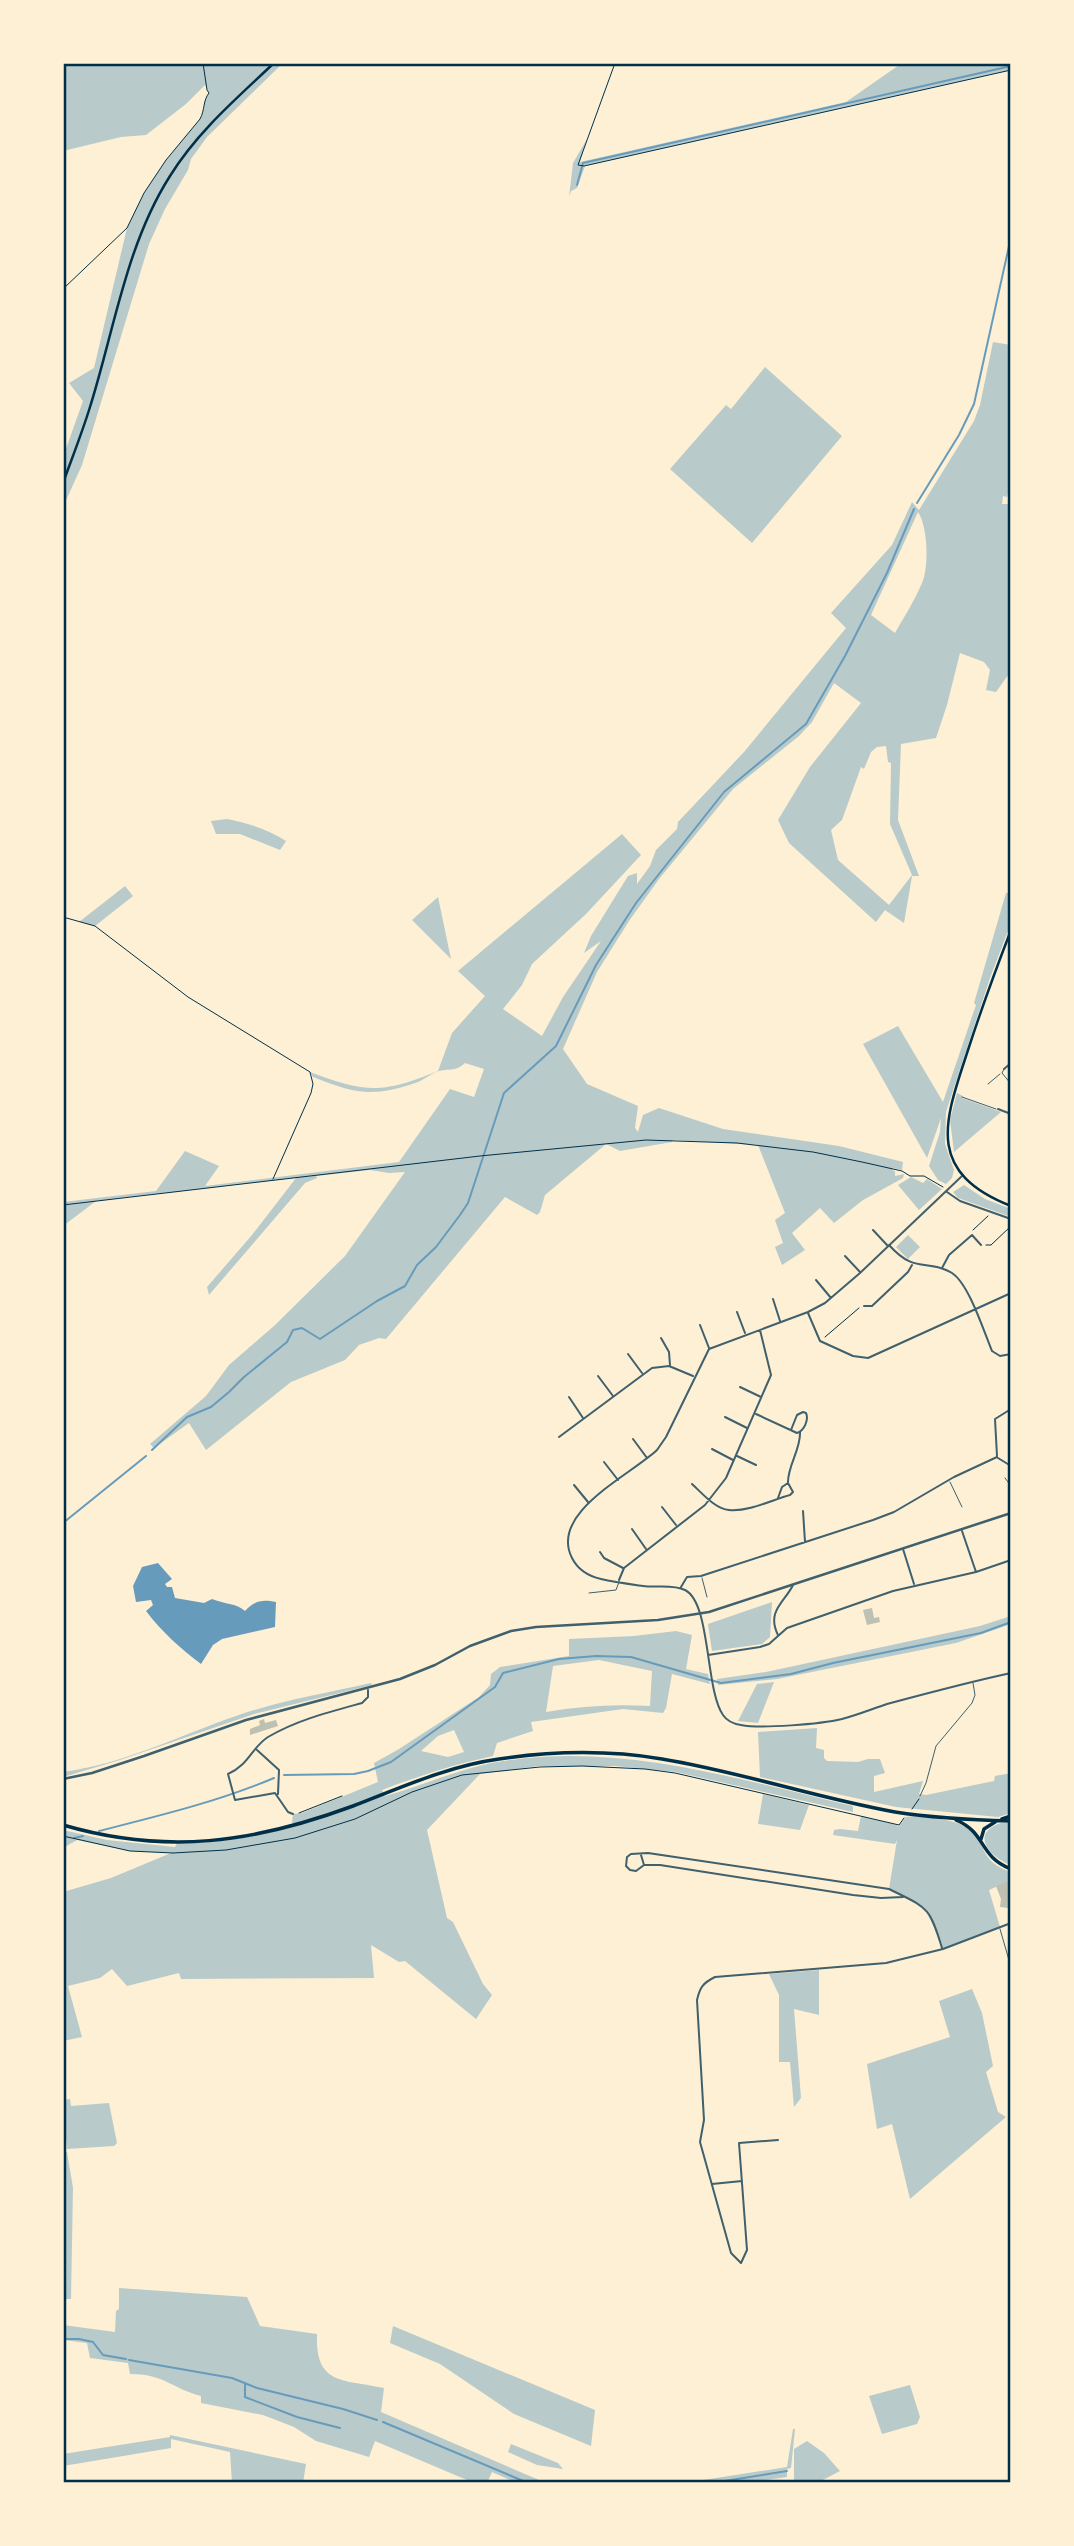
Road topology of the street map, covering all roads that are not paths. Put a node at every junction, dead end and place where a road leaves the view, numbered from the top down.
1 (274, 63) edge
2 (63, 483) edge
3 (1011, 930) edge
4 (1011, 1063) edge
5 (1004, 1069) joint
6 (1002, 1073) junction
7 (988, 1084) dead end
8 (1011, 1084) edge
9 (962, 1097) dead end
10 (998, 1110) joint
11 (1011, 1114) edge
12 (963, 1176) junction
13 (947, 1191) junction
14 (1011, 1206) edge
15 (1011, 1219) edge
16 (873, 1230) dead end
17 (889, 1245) junction
18 (981, 1245) road end
19 (845, 1256) dead end
20 (912, 1264) junction
21 (941, 1269) junction
22 (860, 1273) junction
23 (816, 1280) dead end
24 (1011, 1293) edge
25 (831, 1298) junction
26 (773, 1299) dead end
27 (864, 1306) road end
28 (975, 1310) junction
29 (737, 1312) dead end
30 (808, 1312) junction
31 (781, 1322) junction
32 (700, 1325) dead end
33 (760, 1329) junction
34 (745, 1334) junction
35 (661, 1338) dead end
36 (709, 1349) junction
37 (628, 1354) dead end
38 (1011, 1354) edge
39 (669, 1366) junction
40 (643, 1374) junction
41 (598, 1376) dead end
42 (694, 1376) junction
43 (740, 1387) dead end
44 (569, 1397) dead end
45 (613, 1397) junction
46 (762, 1397) junction
47 (1011, 1409) edge
48 (755, 1413) junction
49 (584, 1418) junction
50 (725, 1418) dead end
51 (748, 1429) junction
52 (791, 1430) junction
53 (800, 1432) junction
54 (559, 1437) dead end
55 (633, 1439) dead end
56 (712, 1449) dead end
57 (736, 1456) junction
58 (997, 1457) junction
59 (648, 1458) junction
60 (734, 1461) junction
61 (604, 1462) dead end
62 (757, 1465) dead end
63 (1011, 1466) edge
64 (1005, 1478) dead end
65 (949, 1480) junction
66 (618, 1481) junction
67 (788, 1483) junction
68 (692, 1484) dead end
69 (574, 1485) dead end
70 (1011, 1486) edge
71 (778, 1498) junction
72 (710, 1500) junction
73 (588, 1503) junction
74 (662, 1507) dead end
75 (962, 1507) dead end
76 (803, 1511) dead end
77 (1011, 1513) edge
78 (677, 1526) junction
79 (632, 1530) dead end
80 (961, 1530) junction
81 (805, 1543) junction
82 (903, 1548) junction
83 (647, 1549) junction
84 (600, 1552) dead end
85 (1011, 1560) edge
86 (624, 1568) junction
87 (976, 1572) junction
88 (701, 1576) junction
89 (619, 1581) junction
90 (793, 1584) junction
91 (915, 1585) junction
92 (681, 1588) junction
93 (589, 1593) dead end
94 (707, 1597) dead end
95 (700, 1614) junction
96 (778, 1635) junction
97 (708, 1655) junction
98 (1011, 1673) edge
99 (973, 1682) junction
100 (368, 1689) junction
101 (257, 1749) junction
102 (63, 1779) edge
103 (278, 1795) junction
104 (920, 1796) road end
105 (293, 1814) road end
106 (951, 1818) junction
107 (1011, 1818) edge
108 (999, 1820) junction
109 (63, 1825) edge
110 (981, 1841) junction
111 (641, 1855) junction
112 (644, 1865) junction
113 (1011, 1868) edge
114 (903, 1897) junction
115 (1011, 1923) edge
116 (1000, 1927) junction
117 (943, 1949) junction
118 (1011, 1967) edge
119 (778, 2140) dead end
120 (742, 2181) junction
121 (711, 2184) junction

1 - 2 main road
3 - 12 main road
4 - 5 street
5 - 6 lane
6 - 7 lane
6 - 8 lane
9 - 10 lane
10 - 11 street
12 - 13 street
12 - 14 main road
13 - 15 street
13 - 17 street
16 - 17 street
17 - 20 street
17 - 22 street
18 - 21 street
19 - 22 street
20 - 21 street
20 - 27 street
21 - 28 street
22 - 25 street
23 - 25 street
24 - 28 street
25 - 30 street
26 - 31 street
28 - 30 street
28 - 38 street
29 - 34 street
30 - 31 street
31 - 33 street
32 - 36 street
33 - 34 street
33 - 46 street
34 - 36 street
35 - 39 street
36 - 42 street
37 - 40 street
39 - 40 street
39 - 42 street
40 - 45 street
41 - 45 street
42 - 59 street
43 - 46 street
44 - 49 street
45 - 49 street
46 - 48 street
47 - 58 street
48 - 51 street
48 - 52 street
49 - 54 street
50 - 51 street
51 - 57 street
52 - 53 street
52 - 53 street
53 - 67 street
55 - 59 street
56 - 60 street
57 - 60 street
57 - 62 street
58 - 63 street
58 - 65 street
59 - 66 street
60 - 72 street
61 - 66 street
64 - 70 lane
65 - 75 lane
65 - 81 street
66 - 73 street
67 - 71 street
67 - 71 street
68 - 72 street
69 - 73 street
71 - 72 street
72 - 78 street
73 - 89 street
74 - 78 street
76 - 81 street
77 - 80 street
78 - 83 street
79 - 83 street
80 - 82 street
80 - 87 street
81 - 88 street
82 - 90 street
82 - 91 street
83 - 86 street
84 - 86 street
85 - 87 street
86 - 89 street
87 - 91 street
88 - 92 street
88 - 94 lane
89 - 92 street
89 - 93 lane
90 - 95 street
90 - 96 street
91 - 96 street
92 - 95 street
95 - 97 street
95 - 100 street
96 - 97 street
97 - 99 street
98 - 99 street
99 - 104 lane
100 - 101 street
100 - 102 street
101 - 103 street
101 - 103 street
103 - 105 street
106 - 108 main road
106 - 109 main road
106 - 110 main road
107 - 108 main road
108 - 110 main road
110 - 113 main road
111 - 112 street
111 - 112 street
111 - 114 street
112 - 114 street
114 - 117 street
115 - 116 street
116 - 117 street
116 - 118 lane
117 - 121 street
119 - 120 street
120 - 121 street
120 - 121 street

